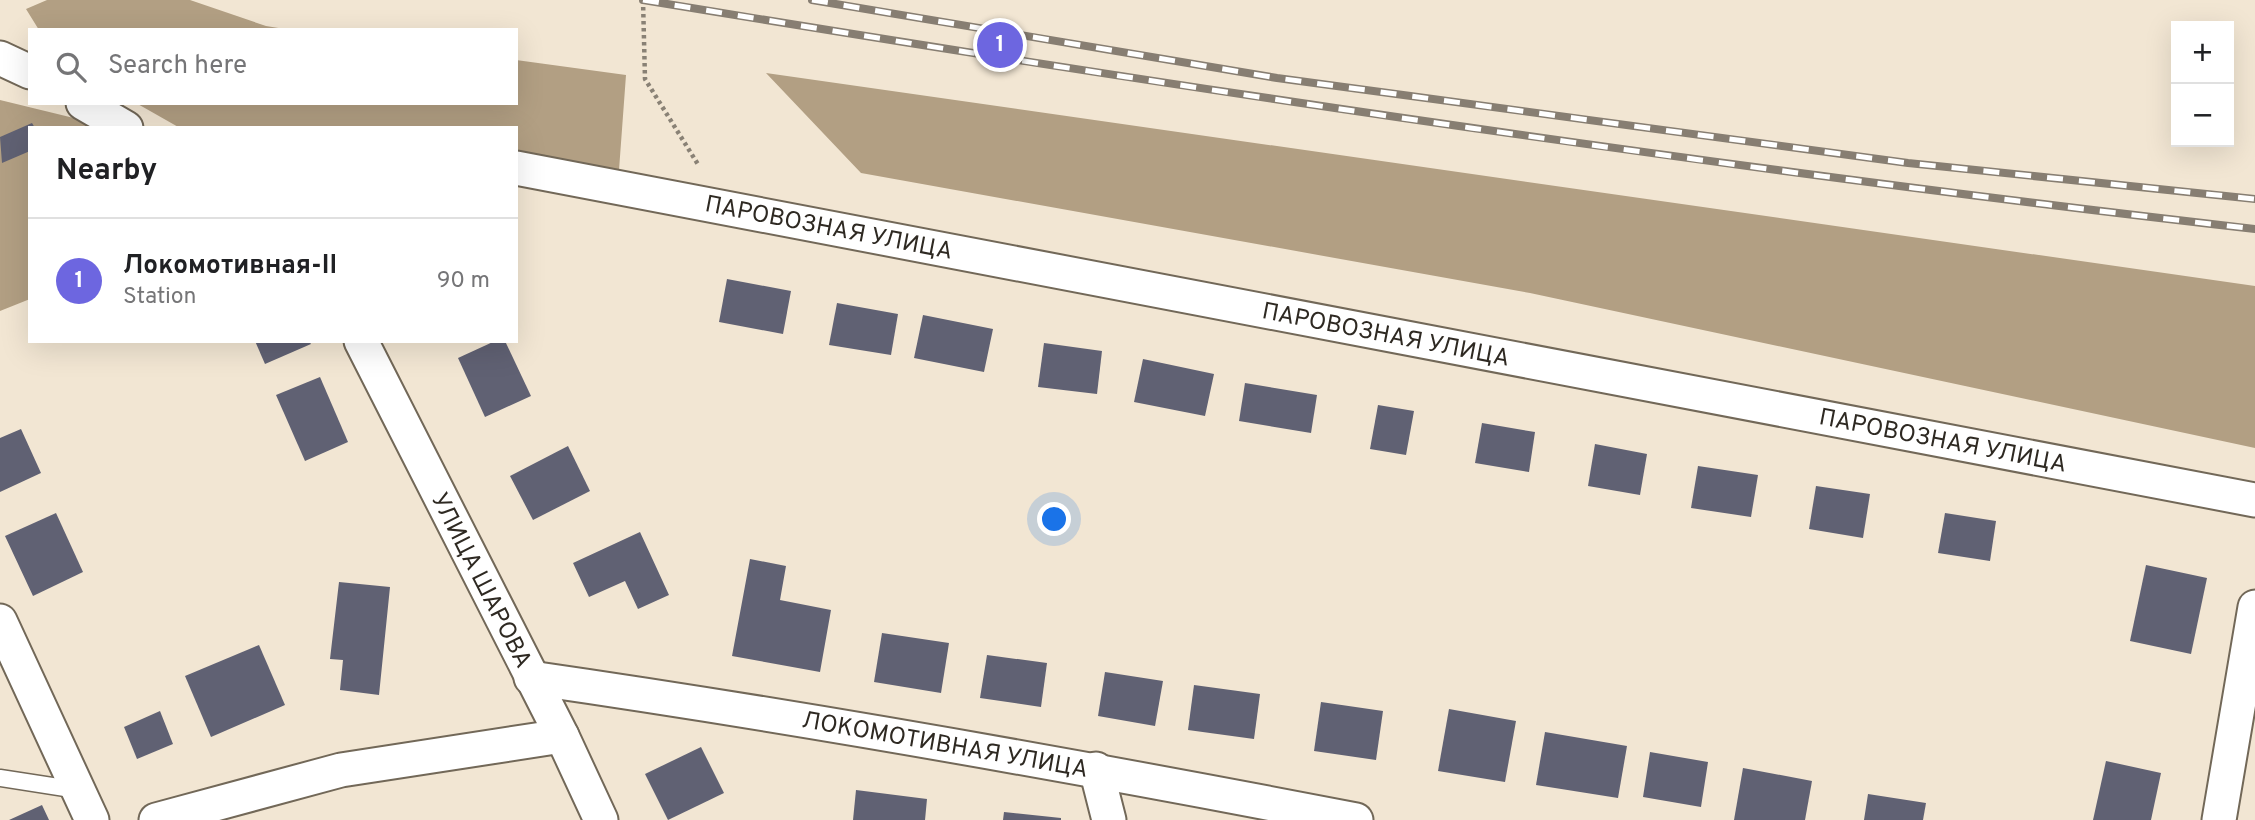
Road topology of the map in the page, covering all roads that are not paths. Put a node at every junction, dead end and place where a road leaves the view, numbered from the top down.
1 (0, 58) edge
2 (28, 71) edge
3 (86, 105) edge
4 (123, 126) edge
5 (518, 168) edge
6 (362, 343) edge
7 (2255, 500) edge
8 (2255, 607) edge
9 (3, 634) edge
10 (531, 678) junction
11 (562, 736) junction
12 (1096, 769) junction
13 (0, 778) edge
14 (78, 790) junction
15 (92, 820) edge
16 (156, 820) edge
17 (601, 820) edge
18 (1109, 820) edge
19 (1356, 820) edge
20 (2219, 820) edge

1 - 2 street
3 - 4 street
5 - 7 street, ПАРОВОЗНАЯ УЛИЦА
6 - 10 street, УЛИЦА ШАРОВА
8 - 20 street
9 - 14 street
10 - 11 street, УЛИЦА ШАРОВА
10 - 12 street, ЛОКОМОТИВНАЯ УЛИЦА
11 - 16 street
11 - 17 street, УЛИЦА ШАРОВА
12 - 18 street
12 - 19 street, ЛОКОМОТИВНАЯ УЛИЦА
13 - 14 lane
14 - 15 street

